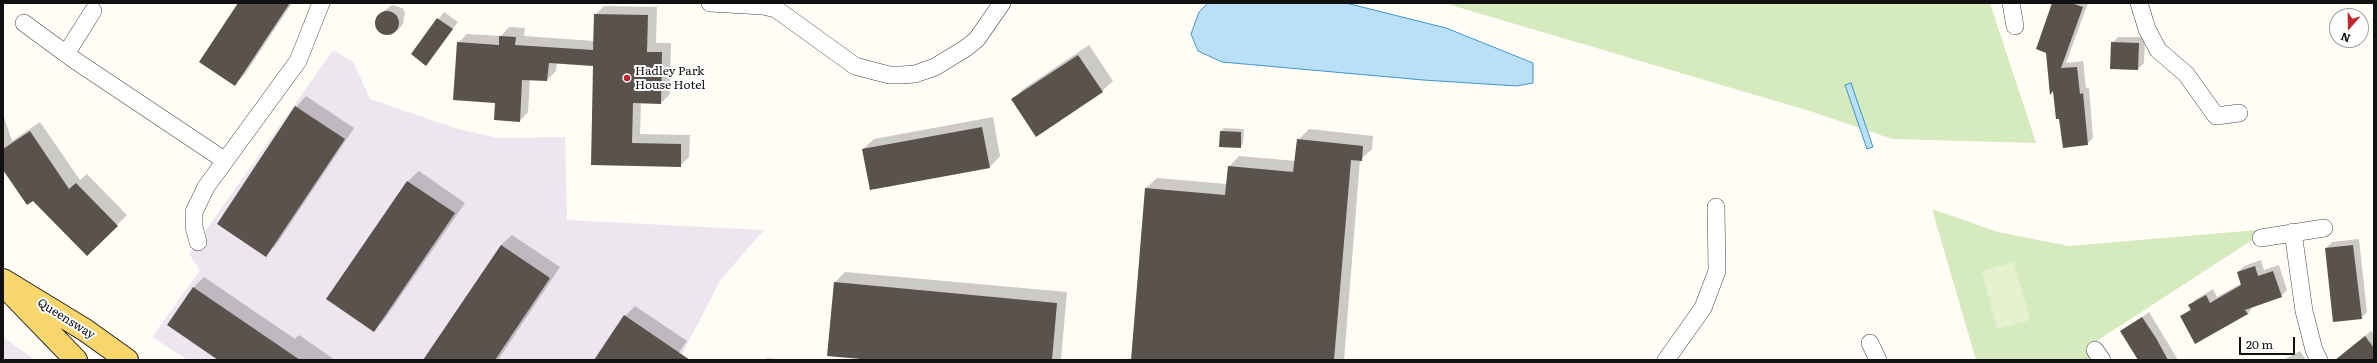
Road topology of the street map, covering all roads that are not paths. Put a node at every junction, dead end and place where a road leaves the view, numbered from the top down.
1 (321, 3) edge
2 (710, 3) edge
3 (1002, 3) edge
4 (2011, 3) edge
5 (2140, 3) edge
6 (93, 12) dead end
7 (24, 23) dead end
8 (2015, 26) dead end
9 (66, 54) junction
10 (2239, 113) dead end
11 (224, 160) junction
12 (1716, 207) dead end
13 (2324, 228) dead end
14 (2293, 232) junction
15 (2261, 238) dead end
16 (198, 242) dead end
17 (3, 280) edge
18 (3, 285) edge
19 (1870, 343) dead end
20 (123, 359) edge
21 (76, 360) edge
22 (1666, 360) edge
23 (1878, 360) edge
24 (2319, 360) edge

1 - 11 street
2 - 3 street
4 - 8 street
5 - 10 street
6 - 9 street
7 - 9 street
9 - 11 street
11 - 16 street
12 - 22 street
13 - 14 street
14 - 15 street
14 - 24 street
17 - 20 main road, Queensway
18 - 21 main road, Queensway
19 - 23 street

